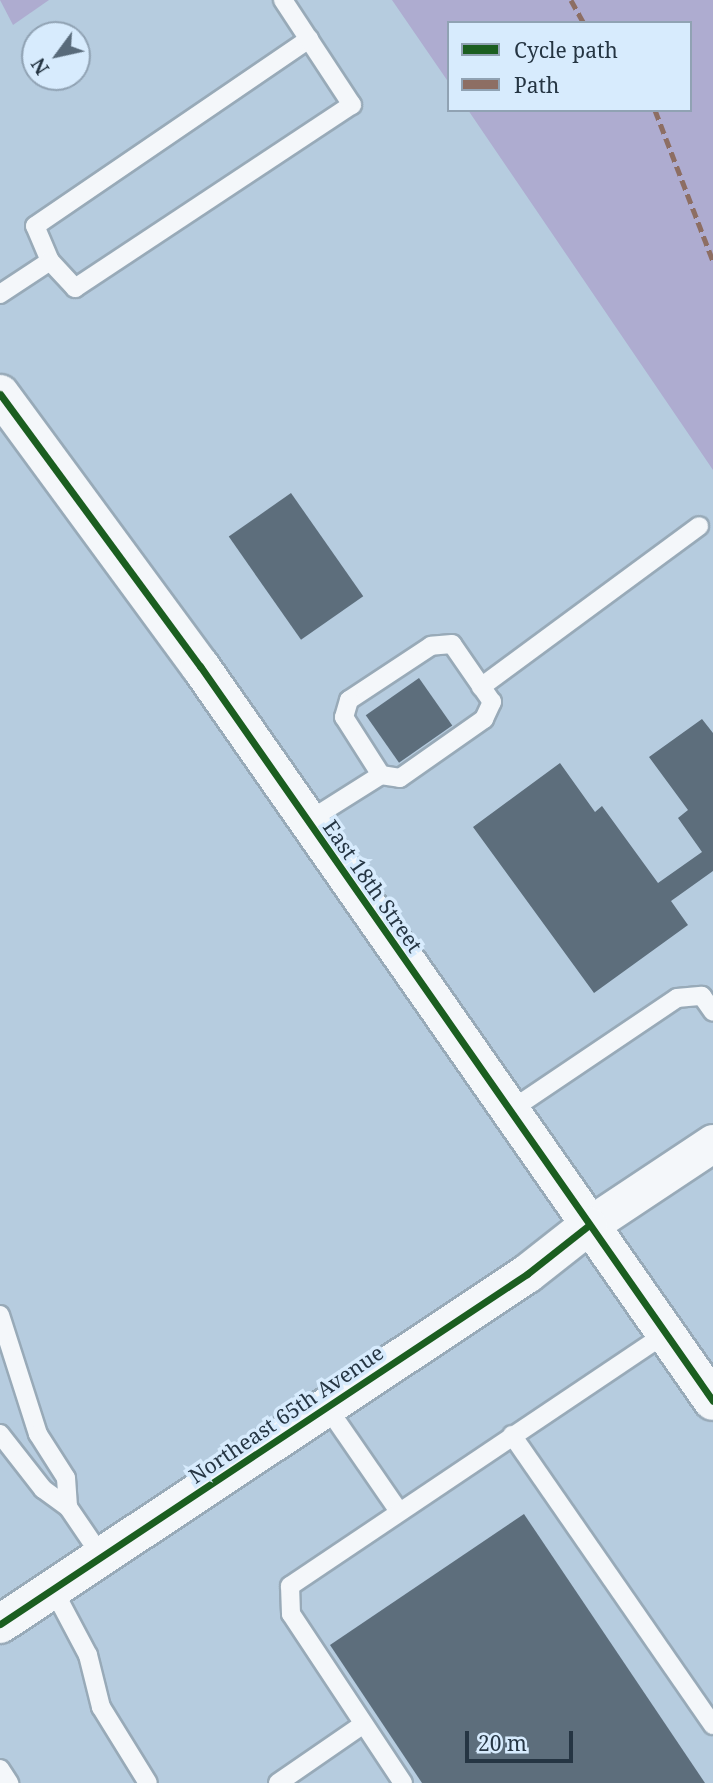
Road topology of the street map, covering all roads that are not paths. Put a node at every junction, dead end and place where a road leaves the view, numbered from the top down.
1 (283, 0) edge
2 (309, 39) junction
3 (50, 261) junction
4 (0, 294) edge
5 (0, 394) edge
6 (699, 526) dead end
7 (481, 687) junction
8 (381, 775) junction
9 (307, 821) junction
10 (713, 1012) edge
11 (508, 1112) junction
12 (713, 1143) edge
13 (588, 1226) junction
14 (0, 1315) edge
15 (665, 1334) junction
16 (713, 1401) edge
17 (327, 1407) junction
18 (0, 1434) edge
19 (512, 1435) junction
20 (68, 1507) junction
21 (398, 1510) junction
22 (102, 1557) junction
23 (53, 1589) junction
24 (0, 1624) edge
25 (362, 1725) junction
26 (713, 1725) edge
27 (0, 1769) edge
28 (9, 1783) edge
29 (148, 1783) edge
30 (278, 1783) edge
31 (403, 1783) edge

1 - 2 lane
2 - 3 lane
2 - 3 lane
3 - 4 lane
5 - 9 street, East 18th Street
6 - 7 lane
7 - 8 lane
7 - 8 lane
8 - 9 lane
9 - 11 street, East 18th Street
10 - 11 lane
11 - 13 street, East 18th Street
12 - 13 street, Northeast 65th Avenue
13 - 15 street, East 18th Street
13 - 17 street, Northeast 65th Avenue
14 - 20 lane
15 - 16 street, East 18th Street
15 - 19 lane
17 - 21 lane
17 - 22 street, Northeast 65th Avenue
18 - 20 lane
19 - 21 lane
19 - 26 lane
20 - 22 lane
21 - 25 lane
22 - 23 street, Northeast 65th Avenue
23 - 24 street, Northeast 65th Avenue
23 - 29 lane
25 - 30 lane
25 - 31 lane
27 - 28 lane

